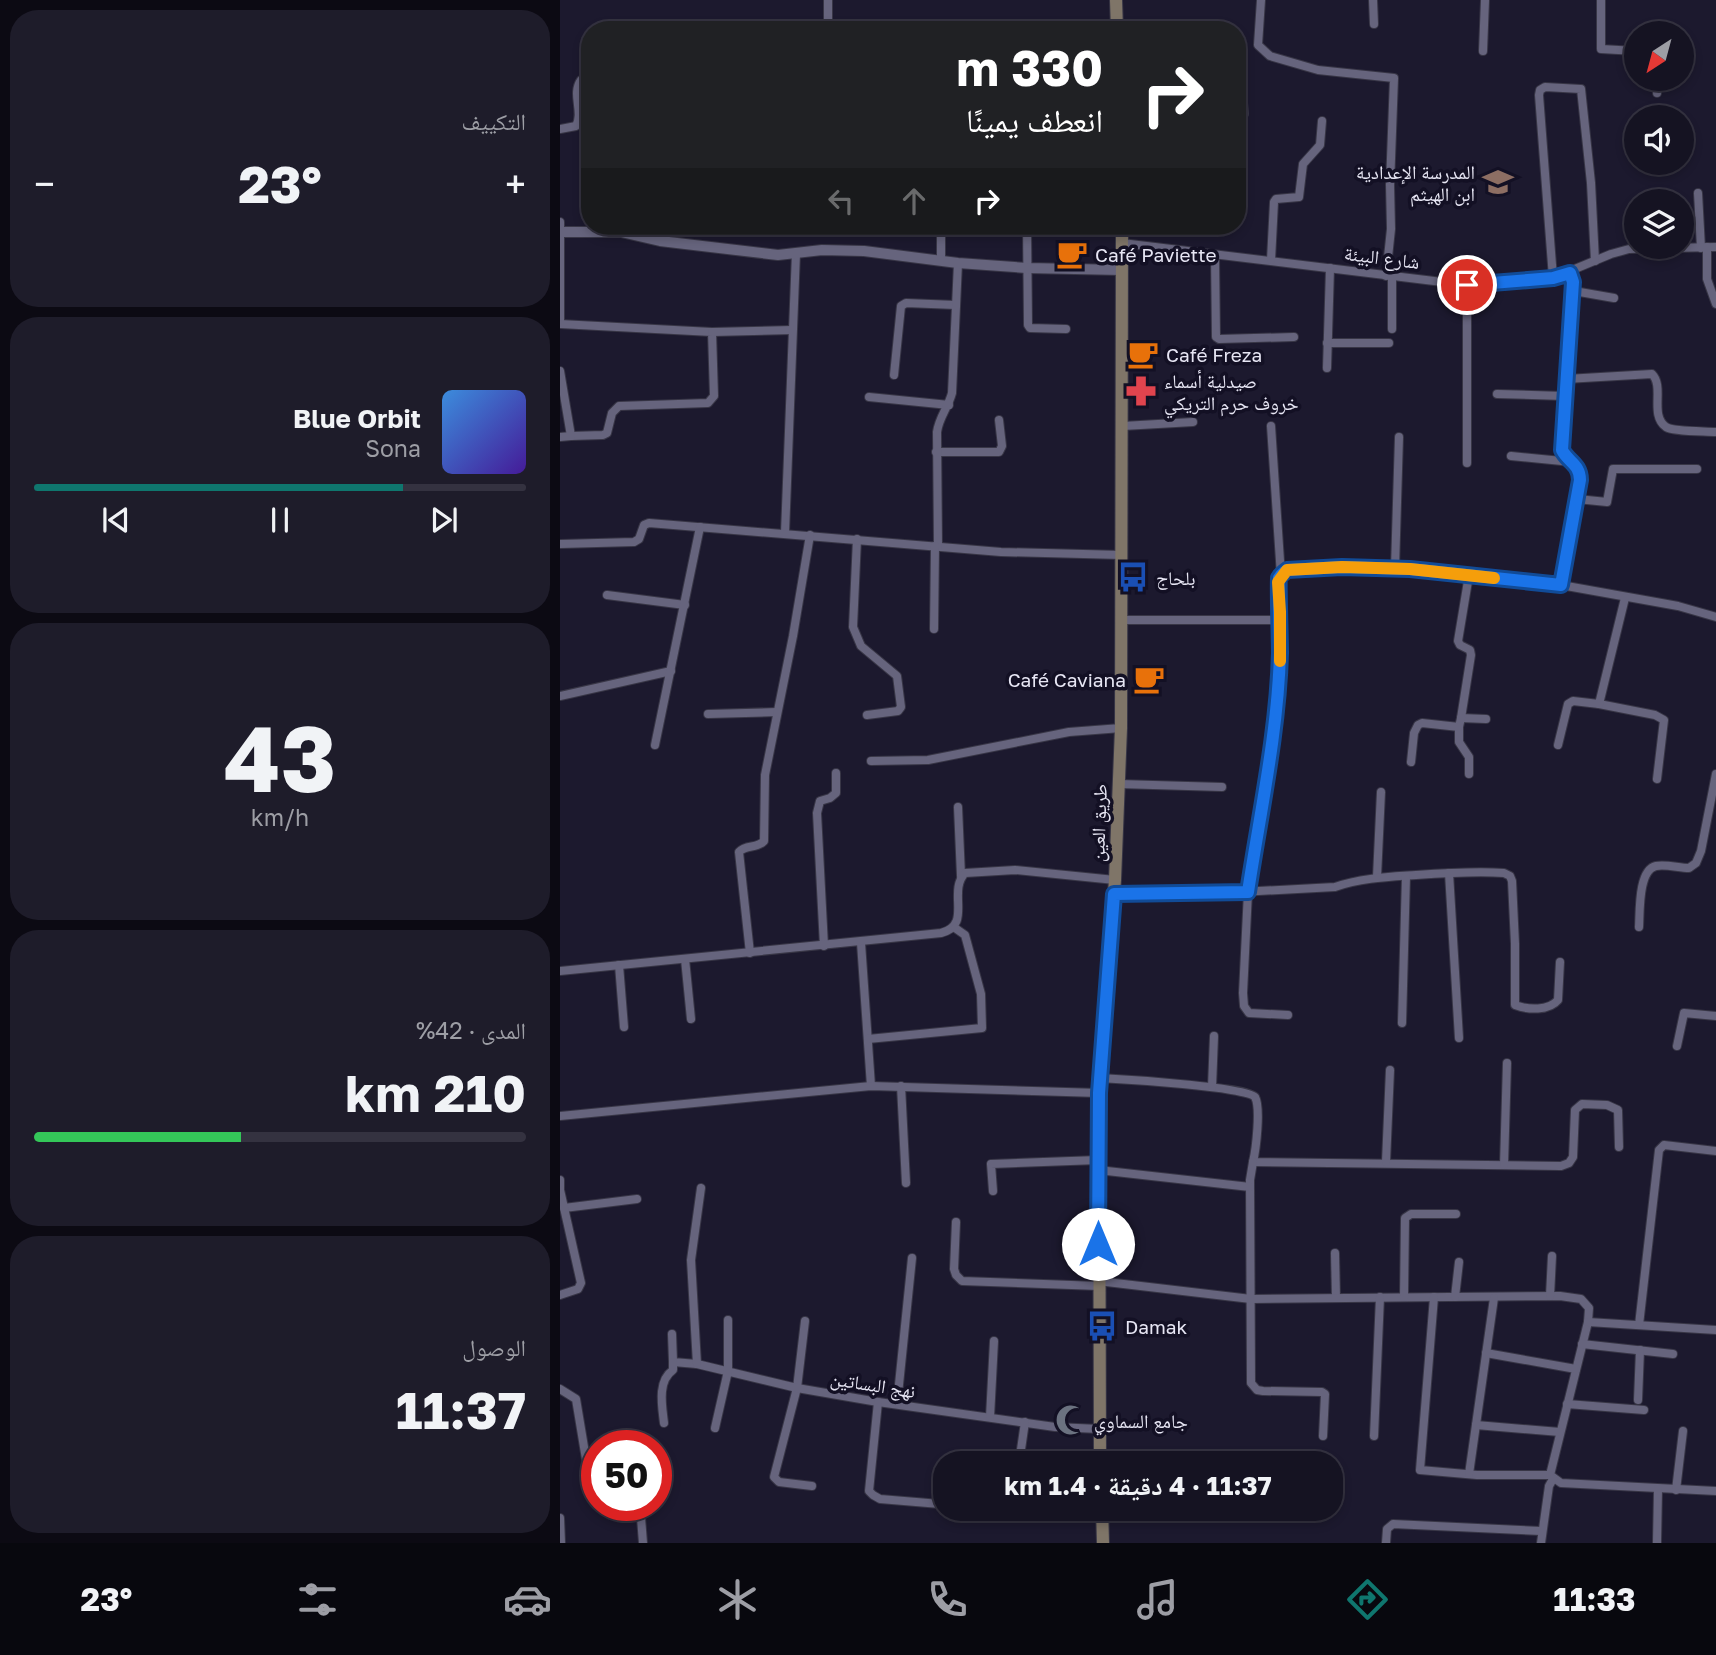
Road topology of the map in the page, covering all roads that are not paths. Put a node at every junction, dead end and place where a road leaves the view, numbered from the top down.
1 (828, 0) edge
2 (1116, 0) edge
3 (1261, 0) edge
4 (1373, 0) edge
5 (1485, 0) edge
6 (1601, 0) edge
7 (828, 21) edge
8 (1117, 21) edge
9 (1374, 24) dead end
10 (1624, 50) edge
11 (1483, 51) dead end
12 (581, 80) edge
13 (1322, 121) dead end
14 (560, 130) edge
15 (1698, 192) dead end
16 (560, 228) edge
17 (581, 230) edge
18 (643, 235) edge
19 (942, 235) edge
20 (1027, 235) edge
21 (1122, 235) edge
22 (1122, 243) junction
23 (1708, 248) edge
24 (796, 253) junction
25 (1215, 255) junction
26 (1271, 260) junction
27 (941, 261) junction
28 (1595, 261) junction
29 (958, 263) junction
30 (1027, 268) junction
31 (1330, 268) junction
32 (1122, 270) junction
33 (1570, 273) junction
34 (1389, 277) junction
35 (1553, 278) junction
36 (1467, 285) junction
37 (1574, 291) junction
38 (1614, 298) dead end
39 (1716, 304) edge
40 (956, 305) junction
41 (560, 322) edge
42 (1066, 329) dead end
43 (1392, 329) dead end
44 (792, 330) junction
45 (712, 332) junction
46 (1294, 337) dead end
47 (1388, 343) dead end
48 (1327, 344) junction
49 (1328, 368) dead end
50 (560, 371) edge
51 (894, 374) dead end
52 (1566, 379) junction
53 (1497, 394) dead end
54 (1564, 396) junction
55 (869, 397) dead end
56 (949, 405) junction
57 (999, 420) dead end
58 (1193, 422) dead end
59 (1123, 426) junction
60 (1271, 426) dead end
61 (1716, 432) edge
62 (571, 436) junction
63 (560, 437) edge
64 (1399, 437) dead end
65 (936, 452) junction
66 (1511, 456) dead end
67 (1572, 462) junction
68 (1467, 463) dead end
69 (1697, 469) dead end
70 (1577, 499) junction
71 (700, 527) junction
72 (785, 533) junction
73 (810, 535) junction
74 (857, 540) junction
75 (560, 544) edge
76 (936, 547) junction
77 (1122, 555) junction
78 (1395, 568) junction
79 (1469, 575) junction
80 (1281, 576) junction
81 (1561, 585) junction
82 (607, 596) dead end
83 (1625, 598) junction
84 (685, 605) junction
85 (1280, 612) junction
86 (1716, 617) edge
87 (1121, 620) junction
88 (934, 629) dead end
89 (671, 671) junction
90 (560, 696) edge
91 (1599, 704) junction
92 (777, 712) junction
93 (708, 713) dead end
94 (867, 715) dead end
95 (1486, 719) dead end
96 (1460, 722) junction
97 (1121, 728) junction
98 (655, 745) dead end
99 (1558, 745) dead end
100 (871, 761) dead end
101 (1411, 762) dead end
102 (836, 772) dead end
103 (1469, 774) dead end
104 (1716, 774) edge
105 (1657, 779) dead end
106 (1119, 784) junction
107 (1222, 787) dead end
108 (1381, 792) dead end
109 (958, 807) dead end
110 (1448, 873) junction
111 (961, 876) junction
112 (1406, 876) junction
113 (1377, 877) junction
114 (1115, 880) junction
115 (1248, 892) junction
116 (1114, 894) junction
117 (1639, 927) dead end
118 (955, 928) junction
119 (861, 943) junction
120 (824, 946) junction
121 (750, 953) junction
122 (685, 959) junction
123 (1560, 962) dead end
124 (619, 965) junction
125 (560, 971) edge
126 (1288, 1015) dead end
127 (1716, 1016) edge
128 (691, 1019) dead end
129 (1402, 1023) dead end
130 (625, 1027) dead end
131 (1214, 1036) dead end
132 (1459, 1038) dead end
133 (868, 1039) junction
134 (1677, 1046) dead end
135 (1507, 1063) dead end
136 (1390, 1070) dead end
137 (1100, 1078) junction
138 (871, 1086) junction
139 (901, 1086) junction
140 (1212, 1087) junction
141 (1099, 1093) junction
142 (560, 1116) edge
143 (1619, 1147) dead end
144 (1716, 1151) edge
145 (1252, 1162) junction
146 (1386, 1162) junction
147 (1098, 1165) junction
148 (1504, 1166) junction
149 (560, 1180) edge
150 (906, 1183) dead end
151 (1250, 1186) junction
152 (701, 1188) dead end
153 (560, 1190) edge
154 (993, 1191) dead end
155 (636, 1199) dead end
156 (564, 1208) junction
157 (1456, 1214) dead end
158 (956, 1222) dead end
159 (1335, 1253) dead end
160 (1552, 1256) dead end
161 (912, 1258) dead end
162 (1460, 1262) dead end
163 (1099, 1284) junction
164 (560, 1295) edge
165 (1550, 1296) junction
166 (1380, 1297) junction
167 (1404, 1297) junction
168 (1434, 1297) junction
169 (1455, 1297) junction
170 (1336, 1298) junction
171 (1494, 1298) junction
172 (1251, 1299) junction
173 (728, 1320) dead end
174 (805, 1321) dead end
175 (1588, 1322) junction
176 (1639, 1325) junction
177 (1716, 1330) edge
178 (672, 1334) dead end
179 (994, 1341) dead end
180 (1582, 1344) junction
181 (1640, 1350) junction
182 (1486, 1353) junction
183 (1673, 1354) dead end
184 (673, 1362) junction
185 (697, 1364) junction
186 (1576, 1369) junction
187 (728, 1371) junction
188 (797, 1388) junction
189 (560, 1389) edge
190 (1638, 1400) dead end
191 (878, 1402) junction
192 (897, 1404) junction
193 (1567, 1404) junction
194 (1644, 1410) dead end
195 (990, 1417) junction
196 (1025, 1422) junction
197 (664, 1423) dead end
198 (1476, 1425) junction
199 (715, 1428) dead end
200 (1099, 1429) junction
201 (581, 1430) edge
202 (1683, 1431) dead end
203 (1560, 1432) junction
204 (1323, 1436) dead end
205 (1374, 1436) dead end
206 (1021, 1451) edge
207 (1100, 1451) edge
208 (1469, 1474) junction
209 (1551, 1477) junction
210 (812, 1486) dead end
211 (1658, 1489) junction
212 (1676, 1489) junction
213 (1716, 1491) edge
214 (933, 1503) edge
215 (560, 1518) edge
216 (641, 1521) edge
217 (1102, 1521) edge
218 (1541, 1531) junction
219 (561, 1543) edge
220 (643, 1543) edge
221 (1103, 1543) edge
222 (1386, 1543) edge
223 (1541, 1543) edge
224 (1657, 1543) edge

1 - 7 street
2 - 8 main road
3 - 34 street
4 - 9 street
5 - 11 street
6 - 10 street
12 - 14 street
13 - 26 street
15 - 23 street
16 - 17 street
16 - 41 street
18 - 24 street
19 - 27 street
20 - 30 street
21 - 22 main road, طريق العين
22 - 25 street, شارع البيئة
22 - 32 main road, طريق العين
23 - 28 street, شارع البيئة
23 - 39 street
24 - 27 street
24 - 44 street
25 - 26 street, شارع البيئة
25 - 46 street
26 - 31 street, شارع البيئة
27 - 29 street
28 - 33 street, شارع البيئة
28 - 35 street
29 - 30 street
29 - 40 street
30 - 32 street
30 - 42 street
31 - 34 street, شارع البيئة
31 - 48 street
32 - 59 main road, طريق العين
33 - 35 street, شارع البيئة
33 - 37 street
34 - 36 street, شارع البيئة
34 - 43 street
35 - 36 street, شارع البيئة
36 - 68 street
37 - 38 street
37 - 52 street
40 - 51 street
40 - 56 street
41 - 45 street
44 - 45 street
44 - 72 street
45 - 62 street
47 - 48 street
48 - 49 street
50 - 62 street
52 - 54 street
52 - 61 street
53 - 54 street
54 - 67 street
55 - 56 street
56 - 65 street
57 - 65 street
58 - 59 street
59 - 77 main road, طريق العين
60 - 80 street
62 - 63 street
64 - 78 street
65 - 76 street
66 - 67 street
67 - 70 street
69 - 70 street
70 - 81 street
71 - 72 street
71 - 75 street
71 - 84 street
72 - 73 street
73 - 74 street
73 - 92 street
74 - 76 street
74 - 94 street
76 - 77 street
76 - 88 street
77 - 87 main road, طريق العين
78 - 79 street
78 - 80 street
79 - 81 street
79 - 96 street
80 - 85 street
81 - 83 street
82 - 84 street
83 - 86 street
83 - 91 street
84 - 89 street
85 - 87 street
85 - 115 street
87 - 97 main road, طريق العين
89 - 90 street
89 - 98 street
91 - 99 street
91 - 105 street
92 - 93 street
92 - 121 street
95 - 96 street
96 - 101 street
96 - 103 street
97 - 100 street
97 - 106 main road, طريق العين
102 - 120 street
104 - 117 street
106 - 107 street
106 - 114 main road, طريق العين
108 - 113 street
109 - 111 street
110 - 112 street
110 - 123 street
110 - 132 street
111 - 114 street
111 - 118 street
112 - 113 street
112 - 129 street
113 - 115 street
114 - 116 main road, طريق العين
115 - 116 street
115 - 126 street
116 - 137 main road, طريق العين
118 - 119 street
118 - 133 street
119 - 120 street
119 - 133 street
120 - 121 street
121 - 122 street
122 - 124 street
122 - 128 street
124 - 125 street
124 - 130 street
127 - 134 street
131 - 140 street
133 - 138 street
135 - 148 street
136 - 146 street
137 - 140 street
137 - 141 main road, طريق العين
138 - 139 street
138 - 142 street
139 - 141 street
139 - 150 street
140 - 145 street
141 - 147 main road, طريق العين
143 - 148 street
144 - 176 street
145 - 146 street
145 - 151 street
146 - 148 street
147 - 151 street
147 - 154 street
147 - 163 main road, طريق العين
149 - 153 street
151 - 172 street
152 - 185 street
153 - 156 street
155 - 156 street
156 - 164 street
157 - 167 street
158 - 163 street
159 - 170 street
160 - 165 street
161 - 192 street
162 - 169 street
163 - 172 street
163 - 200 main road, طريق العين
165 - 171 street
165 - 175 street
166 - 167 street
166 - 170 street
166 - 205 street
167 - 168 street
168 - 169 street
168 - 208 street
169 - 171 street
170 - 172 street
171 - 182 street
172 - 204 street
173 - 187 street
174 - 188 street
175 - 176 street
175 - 180 street
176 - 177 street
178 - 184 street
179 - 195 street
180 - 181 street
180 - 186 street
181 - 183 street
181 - 190 street
182 - 186 street
182 - 198 street
184 - 185 street, نهج البساتين
184 - 197 street
185 - 187 street, نهج البساتين
186 - 193 street
187 - 188 street, نهج البساتين
187 - 199 street
188 - 191 street, نهج البساتين
188 - 210 street
189 - 201 street
191 - 192 street, نهج البساتين
191 - 214 street
192 - 195 street, نهج البساتين
193 - 194 street
193 - 203 street
195 - 196 street, نهج البساتين
196 - 200 street, نهج البساتين
196 - 206 street
198 - 203 street
198 - 208 street
200 - 207 main road, طريق العين
202 - 212 street
203 - 209 street
208 - 209 street
209 - 211 street
209 - 218 street
211 - 212 street
211 - 224 street
212 - 213 street
215 - 219 street
216 - 220 street
217 - 221 main road
218 - 222 street
218 - 223 street

